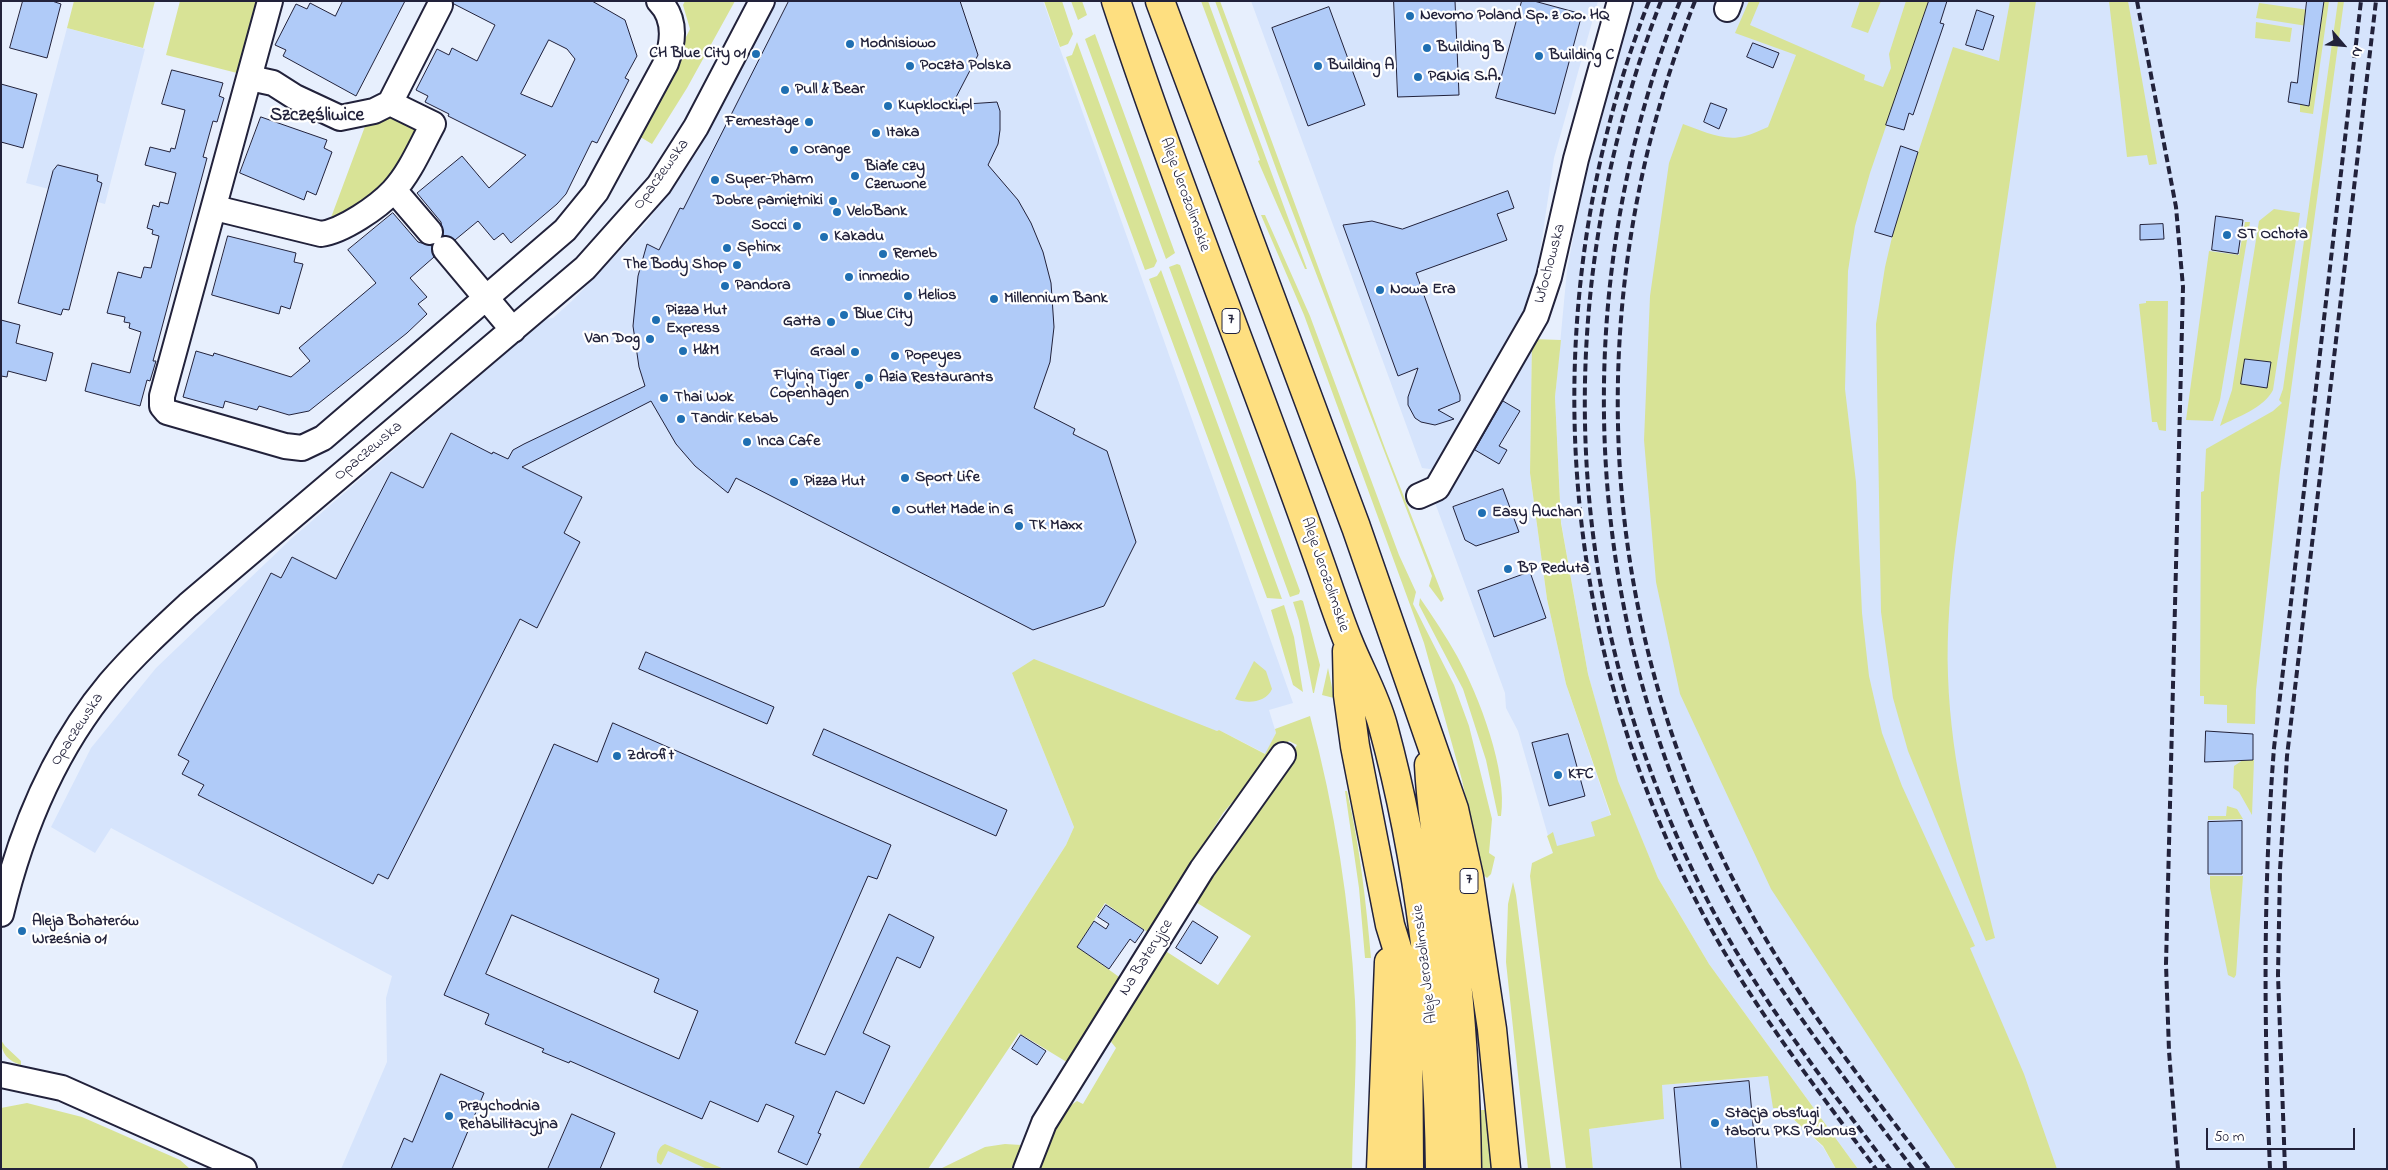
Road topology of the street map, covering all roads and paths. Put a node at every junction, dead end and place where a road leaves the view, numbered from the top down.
1 (270, 1) edge
2 (658, 1) edge
3 (762, 1) edge
4 (1116, 1) edge
5 (1160, 1) edge
6 (1620, 1) edge
7 (440, 5) dead end
8 (250, 78) junction
9 (390, 103) junction
10 (394, 190) junction
11 (215, 208) junction
12 (486, 298) junction
13 (513, 330) junction
14 (1419, 496) dead end
15 (1347, 640) junction
16 (1427, 738) junction
17 (1283, 756) dead end
18 (1, 914) edge
19 (1390, 925) junction
20 (1, 1075) edge
21 (244, 1169) edge
22 (1026, 1169) edge
23 (1381, 1169) edge
24 (1408, 1169) edge
25 (1440, 1169) edge
26 (1467, 1169) edge
27 (1506, 1169) edge

1 - 8 street
2 - 12 street
3 - 13 street, Opaczewska
4 - 15 main road, Aleje Jerozolimskie / 7
5 - 16 main road, Aleje Jerozolimskie / 7
6 - 14 street, Włochowska
7 - 9 street
8 - 9 street
8 - 11 street
9 - 10 street
10 - 11 street
10 - 12 street
11 - 12 street
12 - 13 street
13 - 18 street, Opaczewska
15 - 19 main road, 7
15 - 25 main road, Aleje Jerozolimskie
16 - 26 main road, Aleje Jerozolimskie
16 - 27 main road, Aleje Jerozolimskie / 7
17 - 22 street, Na Bateryjce
19 - 23 main road, Aleje Jerozolimskie
19 - 24 main road, 7
20 - 21 street

